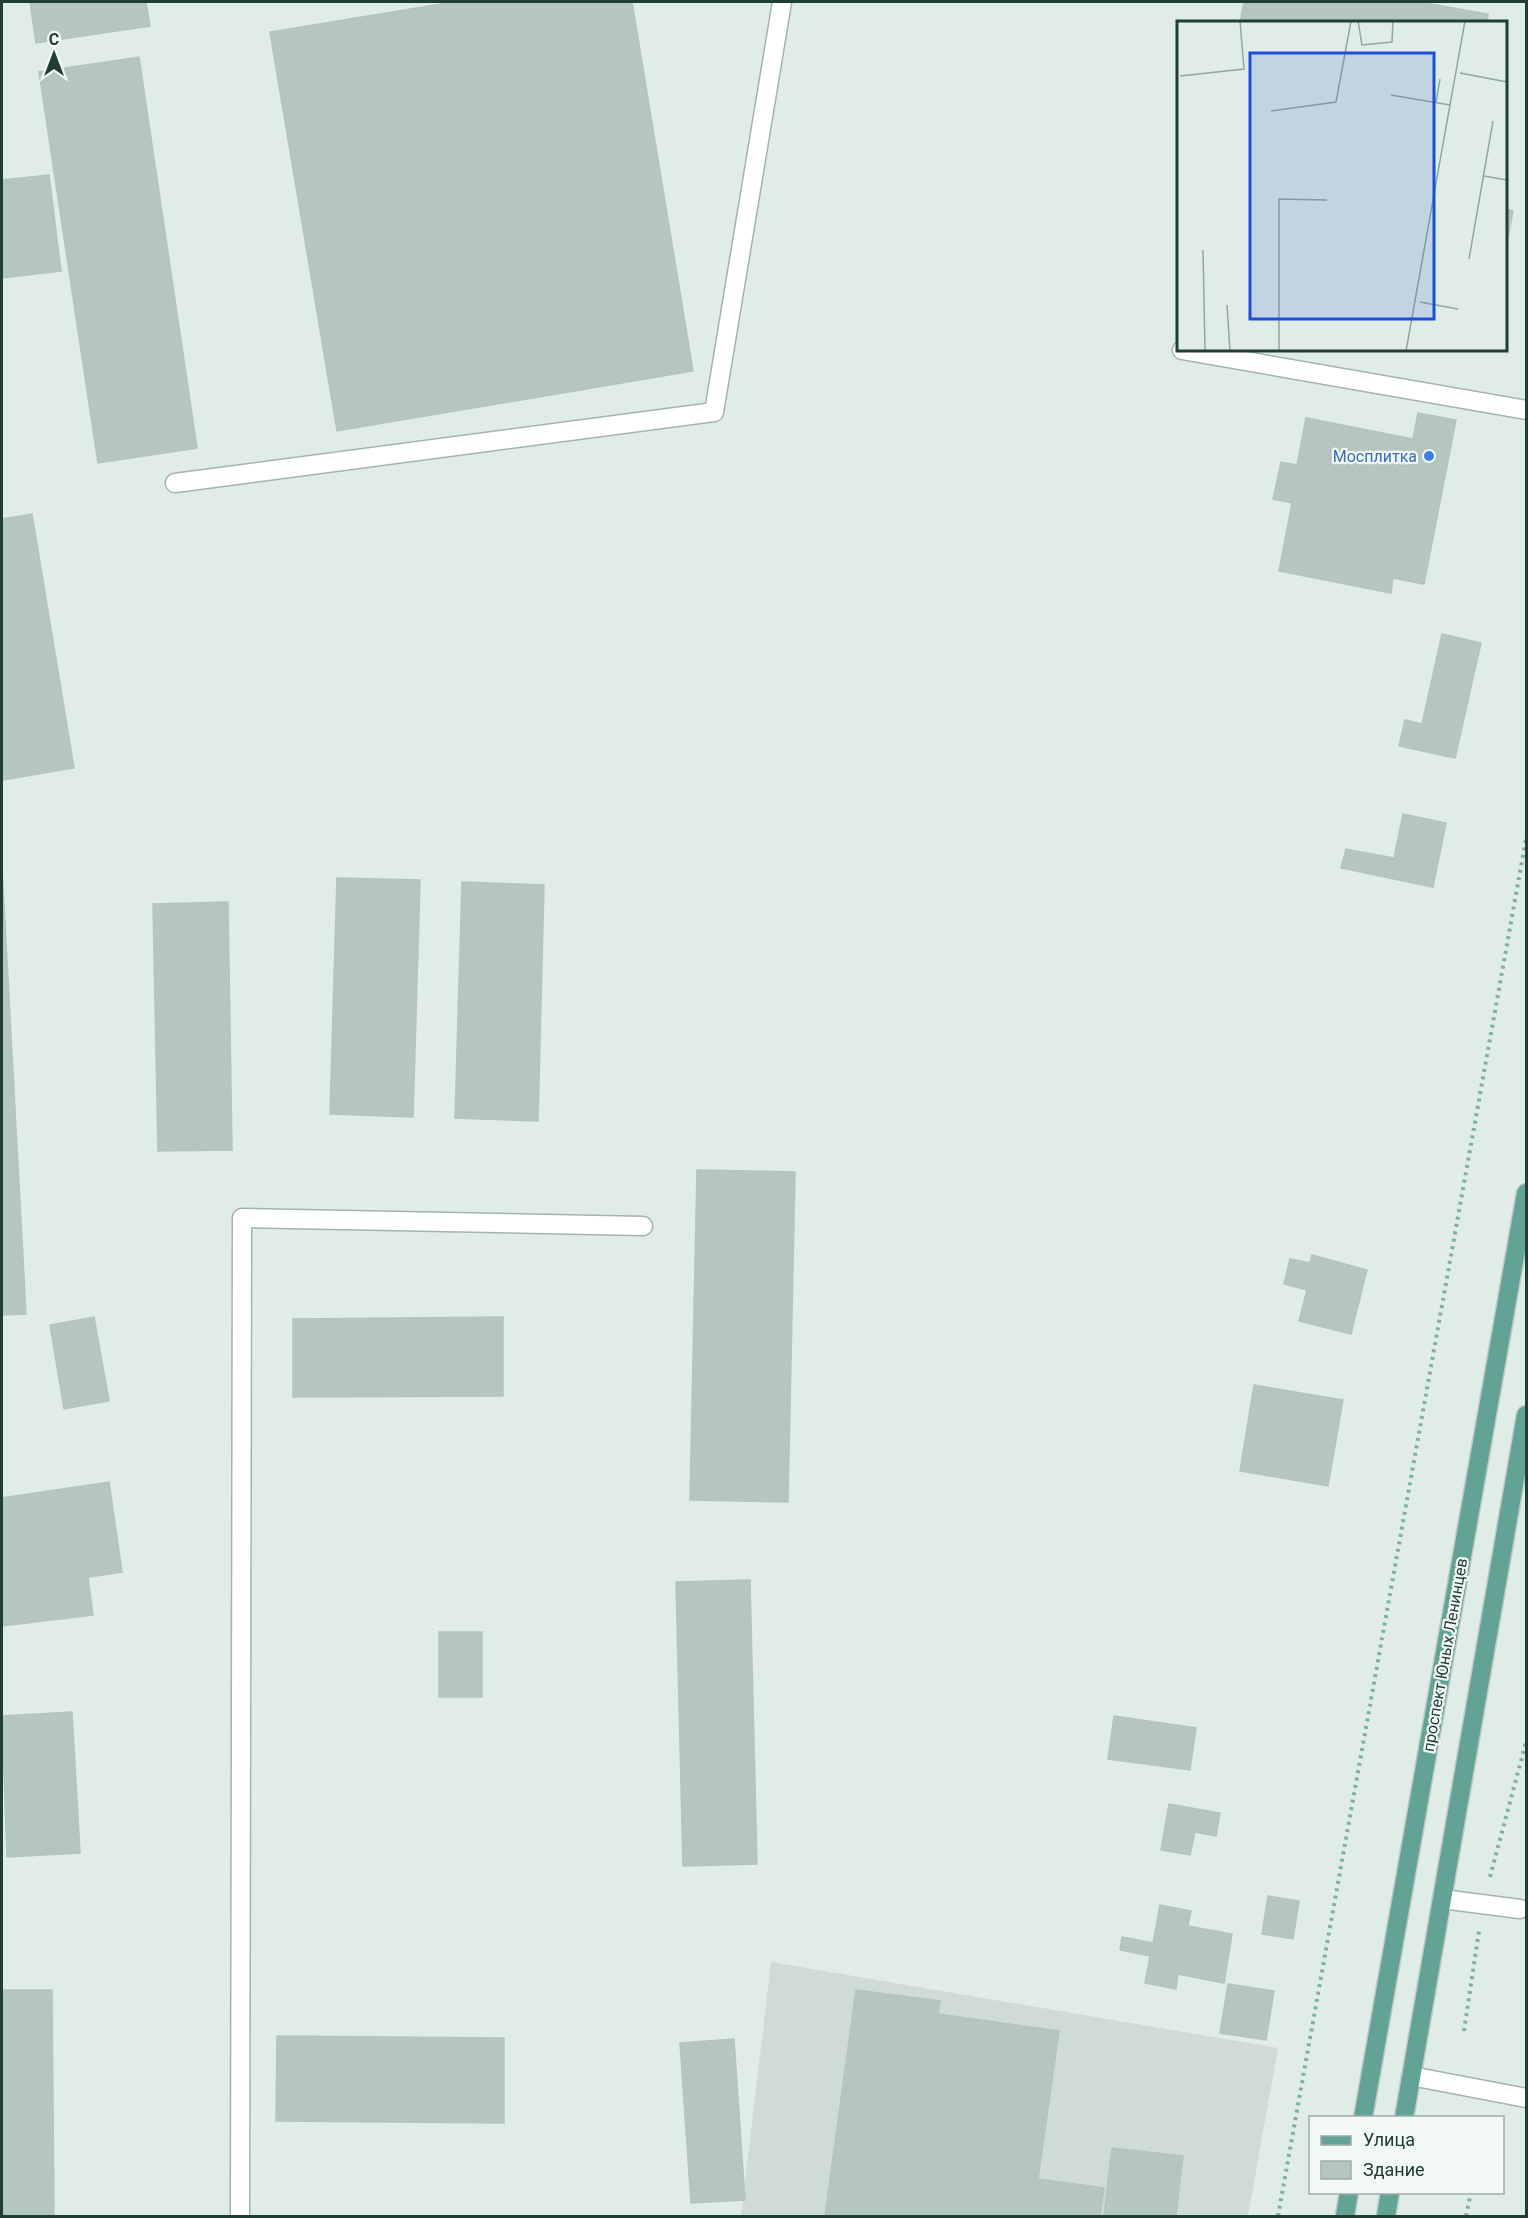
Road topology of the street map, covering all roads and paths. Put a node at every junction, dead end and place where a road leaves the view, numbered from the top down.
1 (782, 2) edge
2 (1189, 351) edge
3 (1527, 410) edge
4 (175, 483) dead end
5 (1527, 839) edge
6 (1527, 1193) edge
7 (643, 1226) dead end
8 (1527, 1416) edge
9 (1442, 1899) junction
10 (1520, 1909) dead end
11 (1411, 2076) junction
12 (1527, 2098) edge
13 (1363, 2116) edge
14 (1404, 2116) edge
15 (1349, 2194) edge
16 (1390, 2194) edge
17 (1471, 2194) edge
18 (240, 2217) edge
19 (1278, 2217) edge
20 (1345, 2217) edge
21 (1386, 2217) edge
22 (1466, 2217) edge

1 - 4 street
2 - 3 street
5 - 19 path
6 - 13 main road, проспект Юных Ленинцев
7 - 18 street
8 - 9 main road
9 - 10 street
9 - 11 main road
11 - 12 street
11 - 14 main road
15 - 20 main road
16 - 21 main road
17 - 22 path

